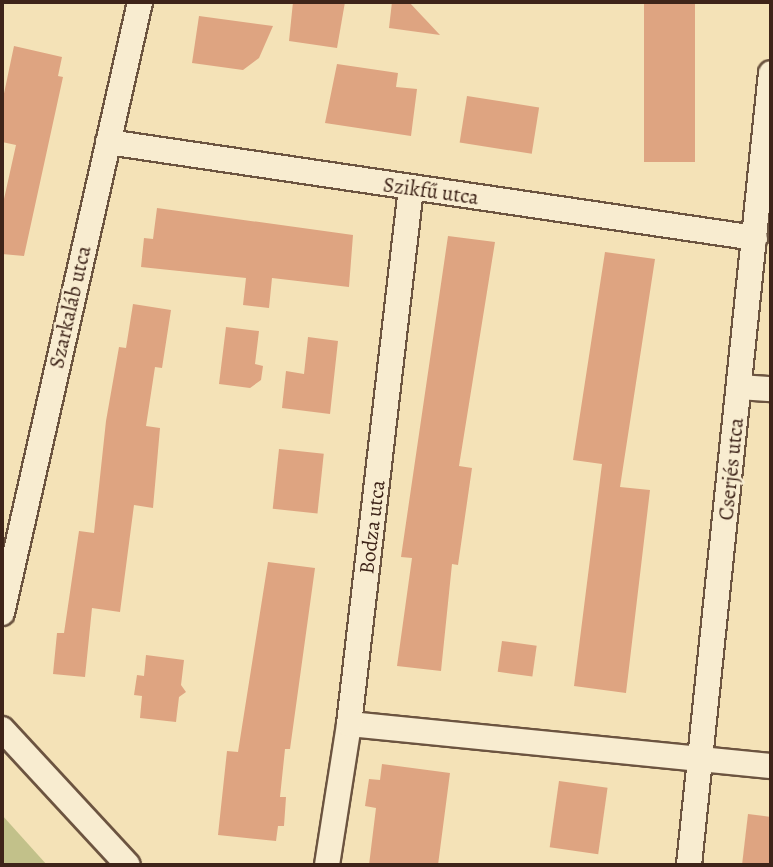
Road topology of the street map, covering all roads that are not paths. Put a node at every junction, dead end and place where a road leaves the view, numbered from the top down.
1 (140, 2) edge
2 (771, 73) edge
3 (108, 142) junction
4 (411, 188) junction
5 (755, 238) junction
6 (740, 387) junction
7 (771, 389) edge
8 (2, 613) edge
9 (349, 724) junction
10 (2, 729) edge
11 (698, 757) junction
12 (771, 766) edge
13 (128, 865) edge
14 (327, 865) edge
15 (689, 865) edge

1 - 3 street, Szarkaláb utca
2 - 5 street, Cserjés utca
3 - 4 street, Szikfű utca
3 - 8 street, Szarkaláb utca
4 - 5 street, Szikfű utca
4 - 9 street, Bodza utca
5 - 6 street, Cserjés utca
6 - 7 street
6 - 11 street, Cserjés utca
9 - 11 street
9 - 14 street, Bodza utca
10 - 13 street
11 - 12 street
11 - 15 street, Cserjés utca

